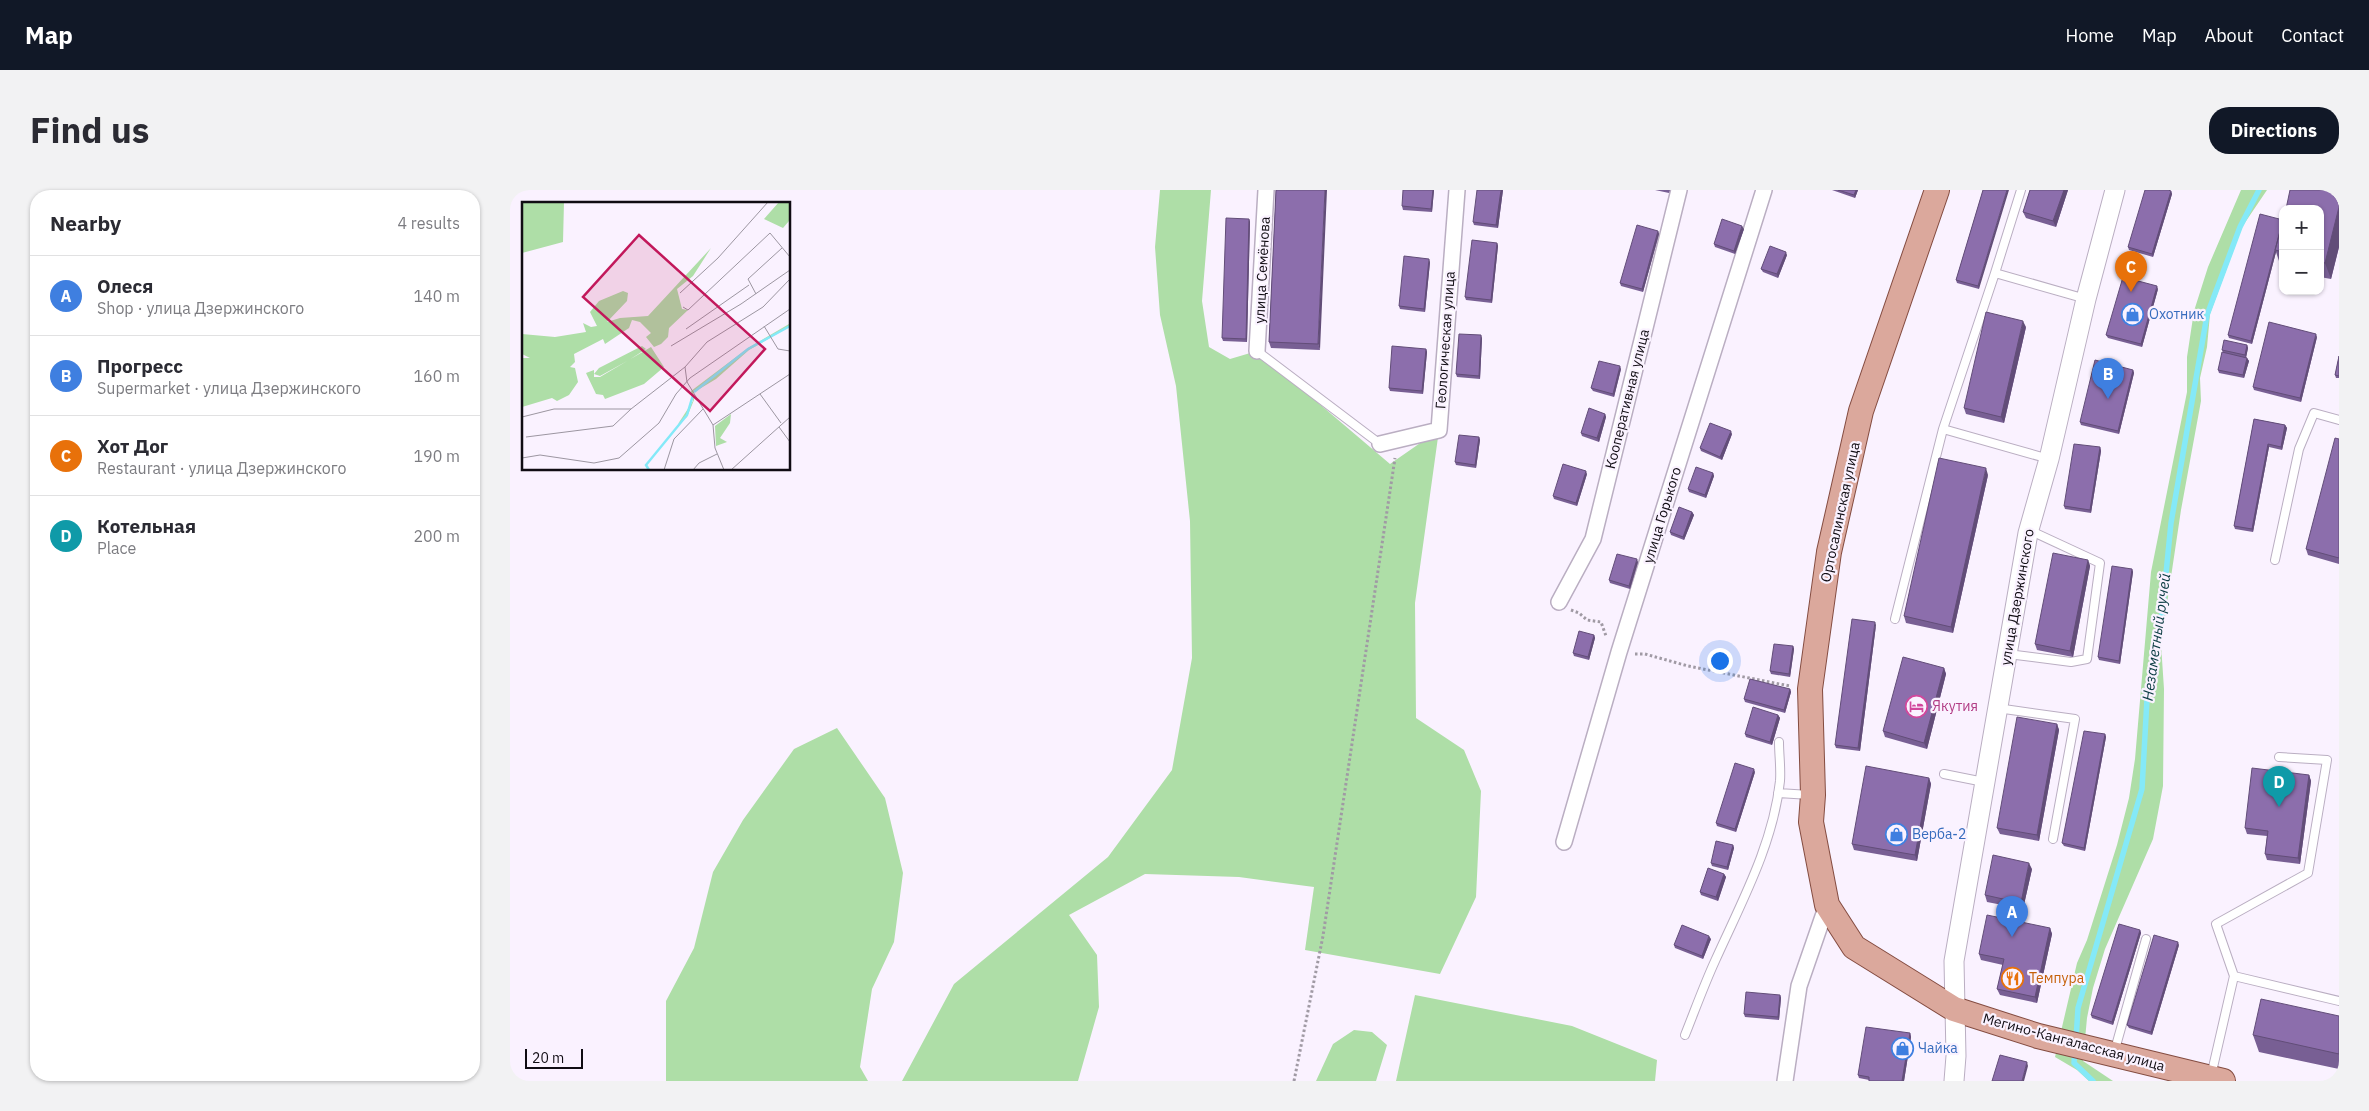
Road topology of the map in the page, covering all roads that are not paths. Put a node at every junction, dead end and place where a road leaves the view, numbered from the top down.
1 (1266, 190) edge
2 (1457, 190) edge
3 (1679, 190) edge
4 (1764, 190) edge
5 (1938, 190) edge
6 (2021, 190) edge
7 (2115, 190) edge
8 (1995, 273) junction
9 (2086, 299) junction
10 (1258, 351) joint
11 (2339, 420) edge
12 (1943, 429) junction
13 (1380, 444) joint
14 (2049, 459) junction
15 (2029, 530) junction
16 (2275, 560) dead end
17 (1559, 602) road end
18 (1895, 619) dead end
19 (2007, 654) junction
20 (1997, 708) junction
21 (1779, 742) dead end
22 (2279, 758) dead end
23 (1944, 774) dead end
24 (1984, 783) junction
25 (1778, 793) junction
26 (1813, 795) junction
27 (2053, 839) dead end
28 (1564, 842) dead end
29 (1827, 905) junction
30 (2146, 938) dead end
31 (2234, 976) junction
32 (2339, 1001) edge
33 (1954, 1010) junction
34 (1685, 1036) dead end
35 (2114, 1055) junction
36 (2217, 1079) edge
37 (1785, 1081) edge
38 (1954, 1081) edge

1 - 10 street, улица Семёнова
2 - 13 street, Геологическая улица
3 - 17 street, Кооперативная улица
4 - 28 street, улица Горького
5 - 26 main road, Ортосалинская улица
6 - 8 lane
7 - 9 street, улица Дзержинского
8 - 9 lane
8 - 12 lane
9 - 14 street, улица Дзержинского
10 - 13 lane
11 - 16 lane
12 - 14 lane
12 - 18 lane
14 - 15 street, улица Дзержинского
15 - 19 street, улица Дзержинского
15 - 19 lane
19 - 20 street, улица Дзержинского
20 - 24 street, улица Дзержинского
20 - 27 lane
21 - 25 lane
22 - 31 lane
23 - 24 lane
24 - 33 street, улица Дзержинского
25 - 26 lane
25 - 34 lane
26 - 29 main road, Ортосалинская улица
29 - 33 main road, Ортосалинская улица
29 - 37 street, Ортосалинская улица
30 - 35 lane
31 - 32 lane
31 - 36 lane
33 - 35 main road, Мегино-Кангаласская улица
33 - 38 street, улица Дзержинского
35 - 36 main road, Мегино-Кангаласская улица

